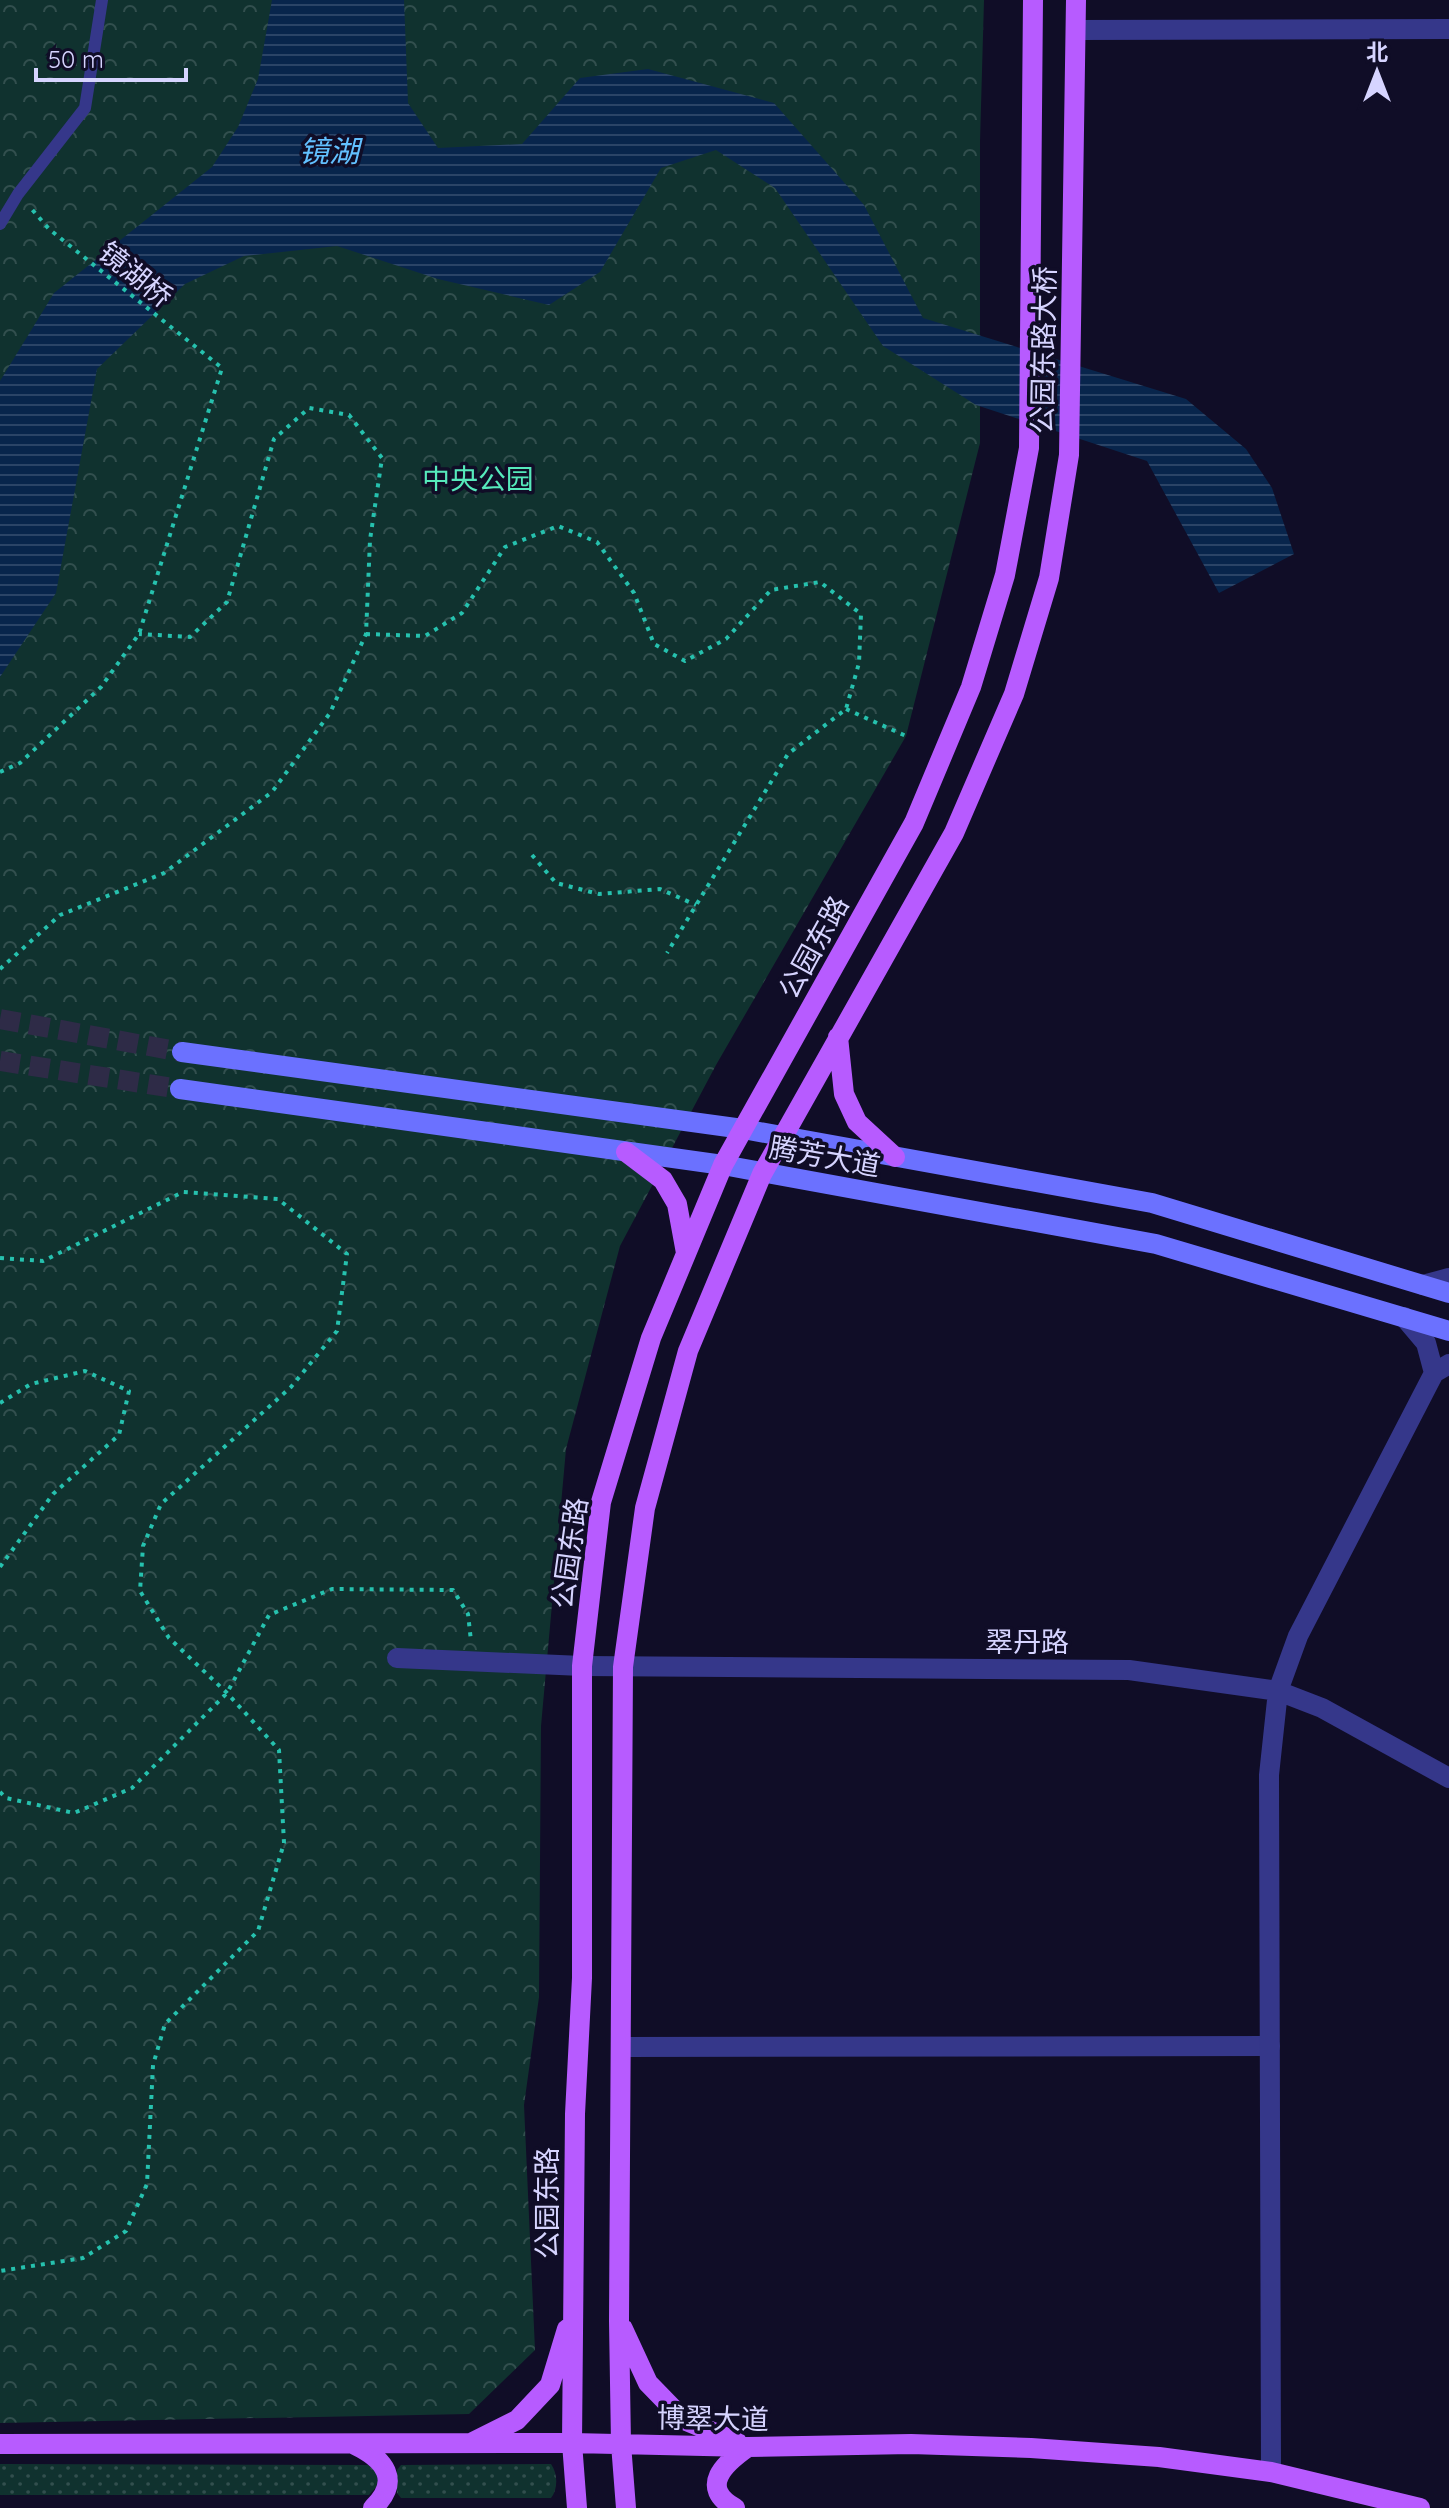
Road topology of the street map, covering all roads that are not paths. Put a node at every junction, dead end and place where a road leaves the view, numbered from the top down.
1 (102, 0) edge
2 (1033, 0) edge
3 (1076, 0) edge
4 (1449, 29) edge
5 (1076, 30) junction
6 (0, 224) edge
7 (971, 687) joint
8 (838, 1037) junction
9 (182, 1052) tunnel mouth
10 (180, 1089) tunnel mouth
11 (743, 1129) junction
12 (782, 1137) junction
13 (626, 1152) junction
14 (895, 1157) junction
15 (723, 1165) junction
16 (762, 1174) junction
17 (686, 1253) junction
18 (1449, 1278) edge
19 (1423, 1285) junction
20 (1449, 1293) edge
21 (1404, 1317) junction
22 (1449, 1331) edge
23 (1442, 1369) edge
24 (397, 1658) dead end
25 (582, 1666) junction
26 (623, 1667) junction
27 (1278, 1691) junction
28 (1449, 1778) edge
29 (1270, 2046) junction
30 (621, 2047) junction
31 (573, 2310) junction
32 (619, 2321) junction
33 (572, 2443) junction
34 (0, 2444) edge
35 (355, 2444) junction
36 (468, 2444) junction
37 (621, 2444) junction
38 (748, 2447) junction
39 (1271, 2472) junction
40 (373, 2508) edge
41 (577, 2508) edge
42 (626, 2508) edge
43 (735, 2508) edge
44 (1420, 2508) edge

1 - 6 lane
2 - 7 main road, 公园东路大桥
3 - 5 main road, 公园东路大桥
4 - 5 street
5 - 8 main road, 公园东路大桥
7 - 11 main road, 公园东路
8 - 12 main road
8 - 14 main road
9 - 11 main road, 腾芳大道
10 - 13 main road, 腾芳大道
11 - 12 main road, 腾芳大道
11 - 15 main road, 公园东路
12 - 14 main road, 腾芳大道
12 - 16 main road
13 - 15 main road, 腾芳大道
13 - 17 main road
14 - 19 main road, 腾芳大道
15 - 16 main road, 腾芳大道
15 - 17 main road, 公园东路
16 - 21 main road, 腾芳大道
16 - 26 main road
17 - 25 main road, 公园东路
18 - 19 street
19 - 20 main road, 腾芳大道
21 - 22 main road, 腾芳大道
21 - 23 street
23 - 27 street
24 - 25 street, 翠丹路
25 - 26 street, 翠丹路
25 - 31 main road, 公园东路
26 - 27 street, 翠丹路
26 - 30 main road
27 - 28 street, 翠丹路
27 - 29 street
29 - 30 street
29 - 39 street
30 - 32 main road
31 - 33 main road, 公园东路
31 - 36 main road
32 - 37 main road
32 - 38 main road
33 - 36 main road, 博翠大道
33 - 37 main road, 博翠大道
33 - 41 main road, 公园东路
34 - 35 main road, 博翠大道
35 - 36 main road, 博翠大道
35 - 40 main road
37 - 38 main road, 博翠大道
37 - 42 main road
38 - 39 main road, 博翠大道
38 - 43 main road
39 - 44 main road, 博翠大道

